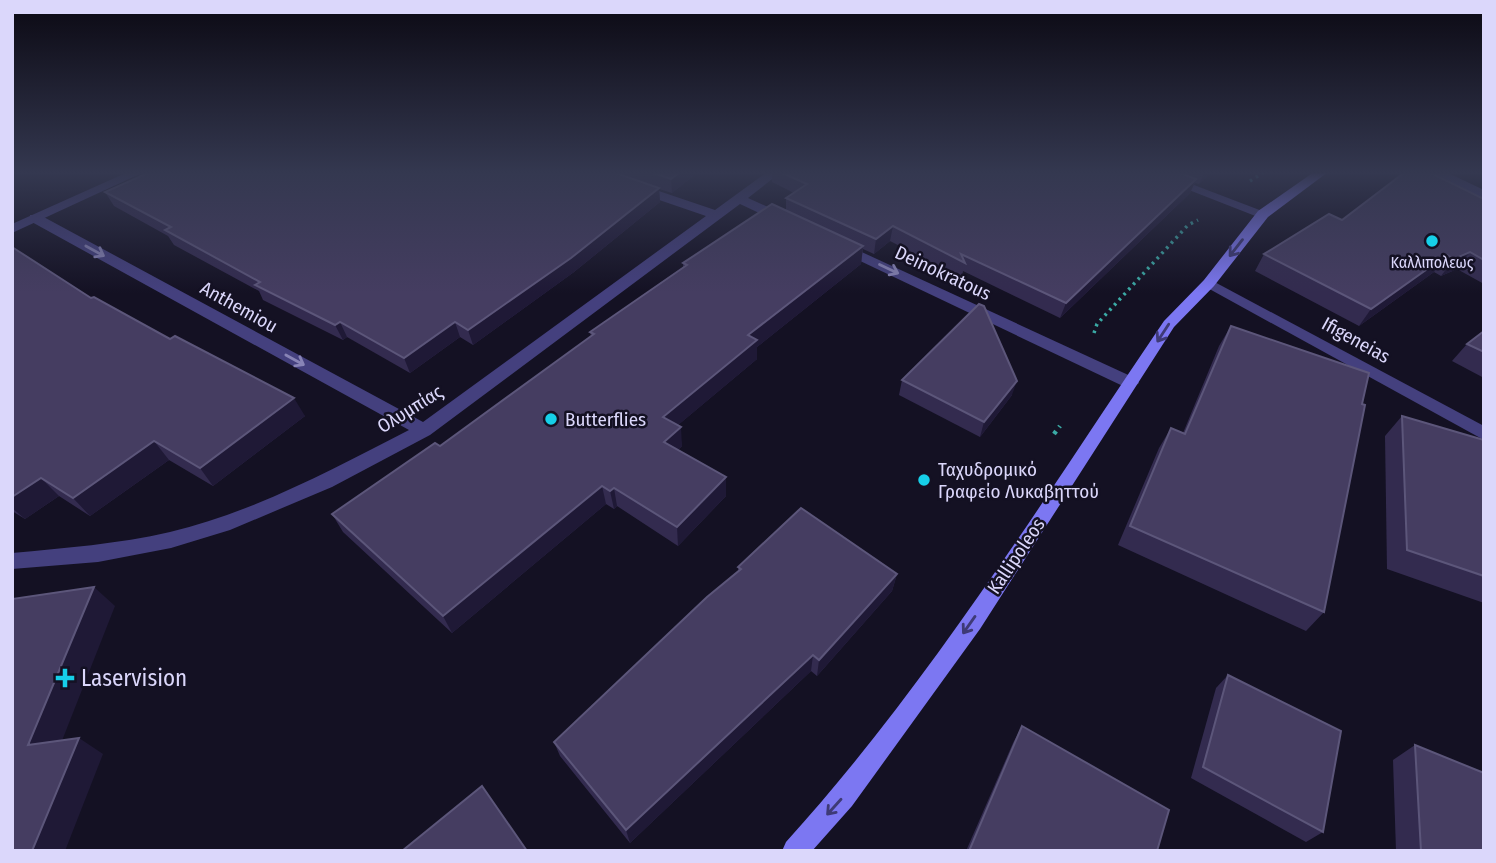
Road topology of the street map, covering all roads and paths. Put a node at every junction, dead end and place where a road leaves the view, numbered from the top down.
1 (48, 212) edge
2 (708, 212) edge
3 (720, 212) edge
4 (768, 212) edge
5 (1258, 212) edge
6 (1263, 214) joint
7 (716, 215) junction
8 (1208, 215) dead end
9 (35, 218) junction
10 (802, 228) edge
11 (12, 229) edge
12 (827, 240) edge
13 (1209, 283) junction
14 (1092, 337) dead end
15 (1131, 383) junction
16 (1062, 424) dead end
17 (424, 430) junction
18 (1054, 434) dead end
19 (1484, 434) edge
20 (12, 561) edge
21 (795, 851) edge

1 - 9 street
2 - 7 street
3 - 7 street, Ολυμπίας
4 - 10 street
5 - 6 street
6 -> 13 main road, Kallipoleos
7 - 17 street, Ολυμπίας
8 - 14 path
9 - 11 street
9 -> 17 street, Anthemiou
12 -> 15 street, Deinokratous
13 -> 15 main road, Kallipoleos
13 - 19 street, Ifigeneias
15 -> 21 main road, Kallipoleos
16 - 18 path
17 - 20 street, Ολυμπίας

